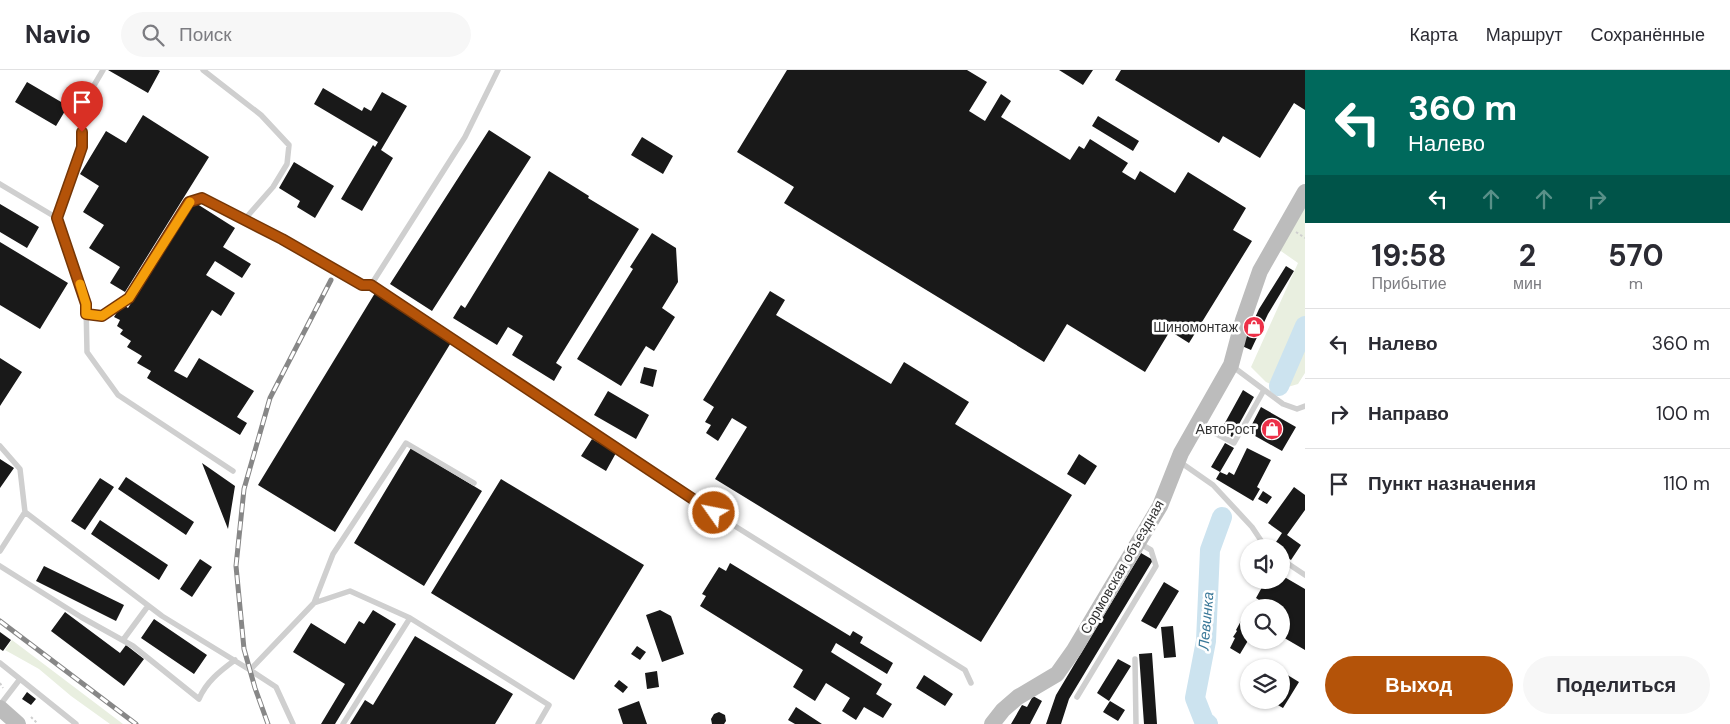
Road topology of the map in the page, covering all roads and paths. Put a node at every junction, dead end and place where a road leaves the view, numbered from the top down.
1 (103, 70) edge
2 (203, 70) edge
3 (498, 70) edge
4 (0, 184) edge
5 (1305, 192) edge
6 (57, 218) junction
7 (244, 220) junction
8 (371, 285) junction
9 (86, 314) junction
10 (1231, 365) junction
11 (1264, 390) junction
12 (1305, 406) edge
13 (1197, 424) junction
14 (0, 446) edge
15 (1178, 460) junction
16 (233, 471) dead end
17 (474, 484) dead end
18 (25, 512) junction
19 (1260, 539) edge
20 (1138, 542) junction
21 (0, 551) edge
22 (1290, 565) edge
23 (0, 566) edge
24 (1305, 576) edge
25 (314, 603) junction
26 (148, 606) junction
27 (410, 618) junction
28 (123, 640) junction
29 (1135, 659) dead end
30 (234, 660) junction
31 (0, 663) edge
32 (250, 670) junction
33 (20, 679) junction
34 (971, 683) dead end
35 (1078, 696) dead end
36 (0, 706) edge
37 (18, 724) edge
38 (76, 724) edge
39 (293, 724) edge
40 (343, 724) edge
41 (538, 724) edge
42 (992, 724) edge
43 (1136, 724) edge

1 - 6 lane
2 - 7 lane
3 - 8 lane
4 - 6 lane
5 - 10 street, Сормовская объездная
6 - 9 lane
7 - 8 lane
7 - 9 lane
8 - 34 lane
9 - 16 lane
10 - 11 lane
10 - 13 street, Сормовская объездная
11 - 12 lane
11 - 13 lane
13 - 15 street, Сормовская объездная
14 - 18 lane
15 - 19 lane
15 - 20 street, Сормовская объездная
17 - 25 lane
18 - 21 lane
18 - 26 lane
20 - 35 lane
20 - 42 street, Сормовская объездная
22 - 24 lane
23 - 28 lane
25 - 27 lane
25 - 32 lane
26 - 28 lane
26 - 30 lane
27 - 40 lane
27 - 41 lane
28 - 30 lane
29 - 43 lane
30 - 32 lane
31 - 33 lane
32 - 39 lane
33 - 36 lane
33 - 38 lane
36 - 37 street

